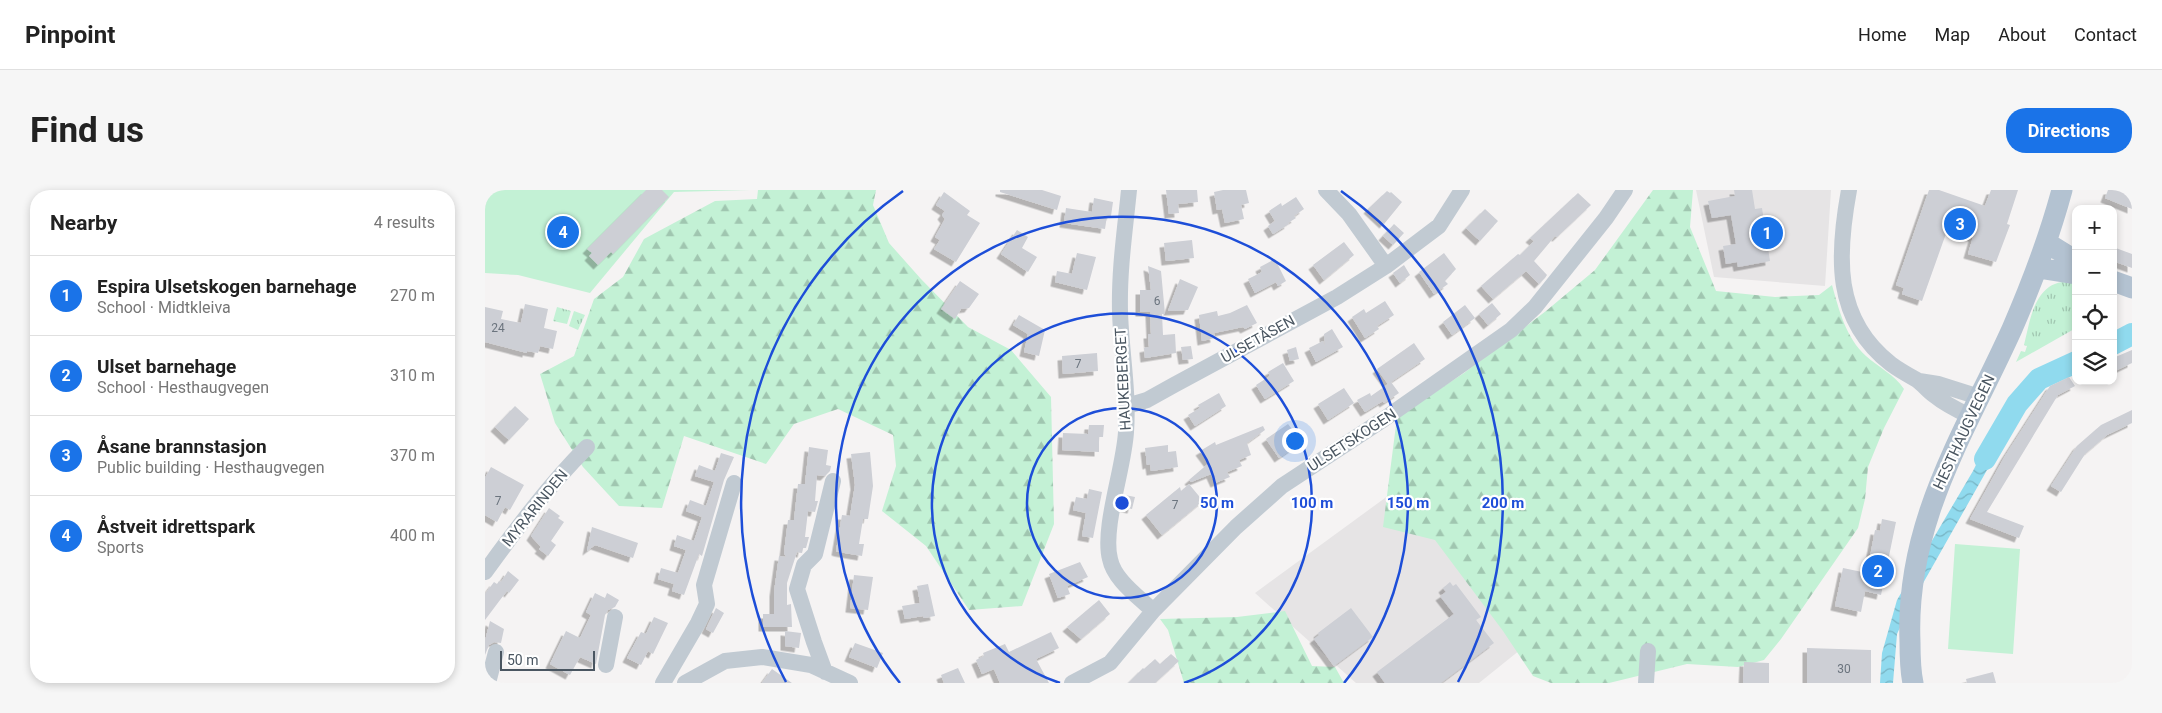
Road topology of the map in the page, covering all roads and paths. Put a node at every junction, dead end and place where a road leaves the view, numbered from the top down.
1 (1129, 190) edge
2 (1326, 190) edge
3 (1461, 190) edge
4 (1625, 190) edge
5 (1849, 190) edge
6 (2062, 190) edge
7 (2047, 243) junction
8 (2072, 259) edge
9 (1386, 266) junction
10 (2038, 268) junction
11 (2072, 273) edge
12 (2117, 283) edge
13 (2132, 288) edge
14 (1918, 381) junction
15 (1979, 397) junction
16 (1127, 406) junction
17 (1970, 416) junction
18 (587, 447) dead end
19 (833, 481) dead end
20 (734, 483) dead end
21 (485, 572) edge
22 (1153, 611) junction
23 (615, 617) dead end
24 (1648, 651) dead end
25 (496, 652) dead end
26 (606, 665) dead end
27 (825, 672) junction
28 (487, 683) edge
29 (663, 683) edge
30 (685, 683) edge
31 (851, 683) edge
32 (1073, 683) edge
33 (1646, 683) edge
34 (1913, 683) edge

1 - 16 street, HAUKEBERGET
2 - 9 street
3 - 9 street, ULSETÅSEN
4 - 22 street, ULSETSKOGEN
5 - 14 street
6 - 7 main road, HESTHAUGVEGEN
7 - 8 main road
7 - 10 main road, HESTHAUGVEGEN
9 - 16 street, ULSETÅSEN
10 - 11 main road
10 - 15 main road, HESTHAUGVEGEN
12 - 13 main road
14 - 15 street
14 - 17 street
15 - 17 main road, HESTHAUGVEGEN
16 - 22 street, HAUKEBERGET
17 - 34 main road, HESTHAUGVEGEN
18 - 21 street, MYRARINDEN
19 - 27 street
20 - 29 street
22 - 32 street, ULSETSKOGEN
23 - 26 street
24 - 33 street
25 - 28 street
27 - 30 street
27 - 31 street

